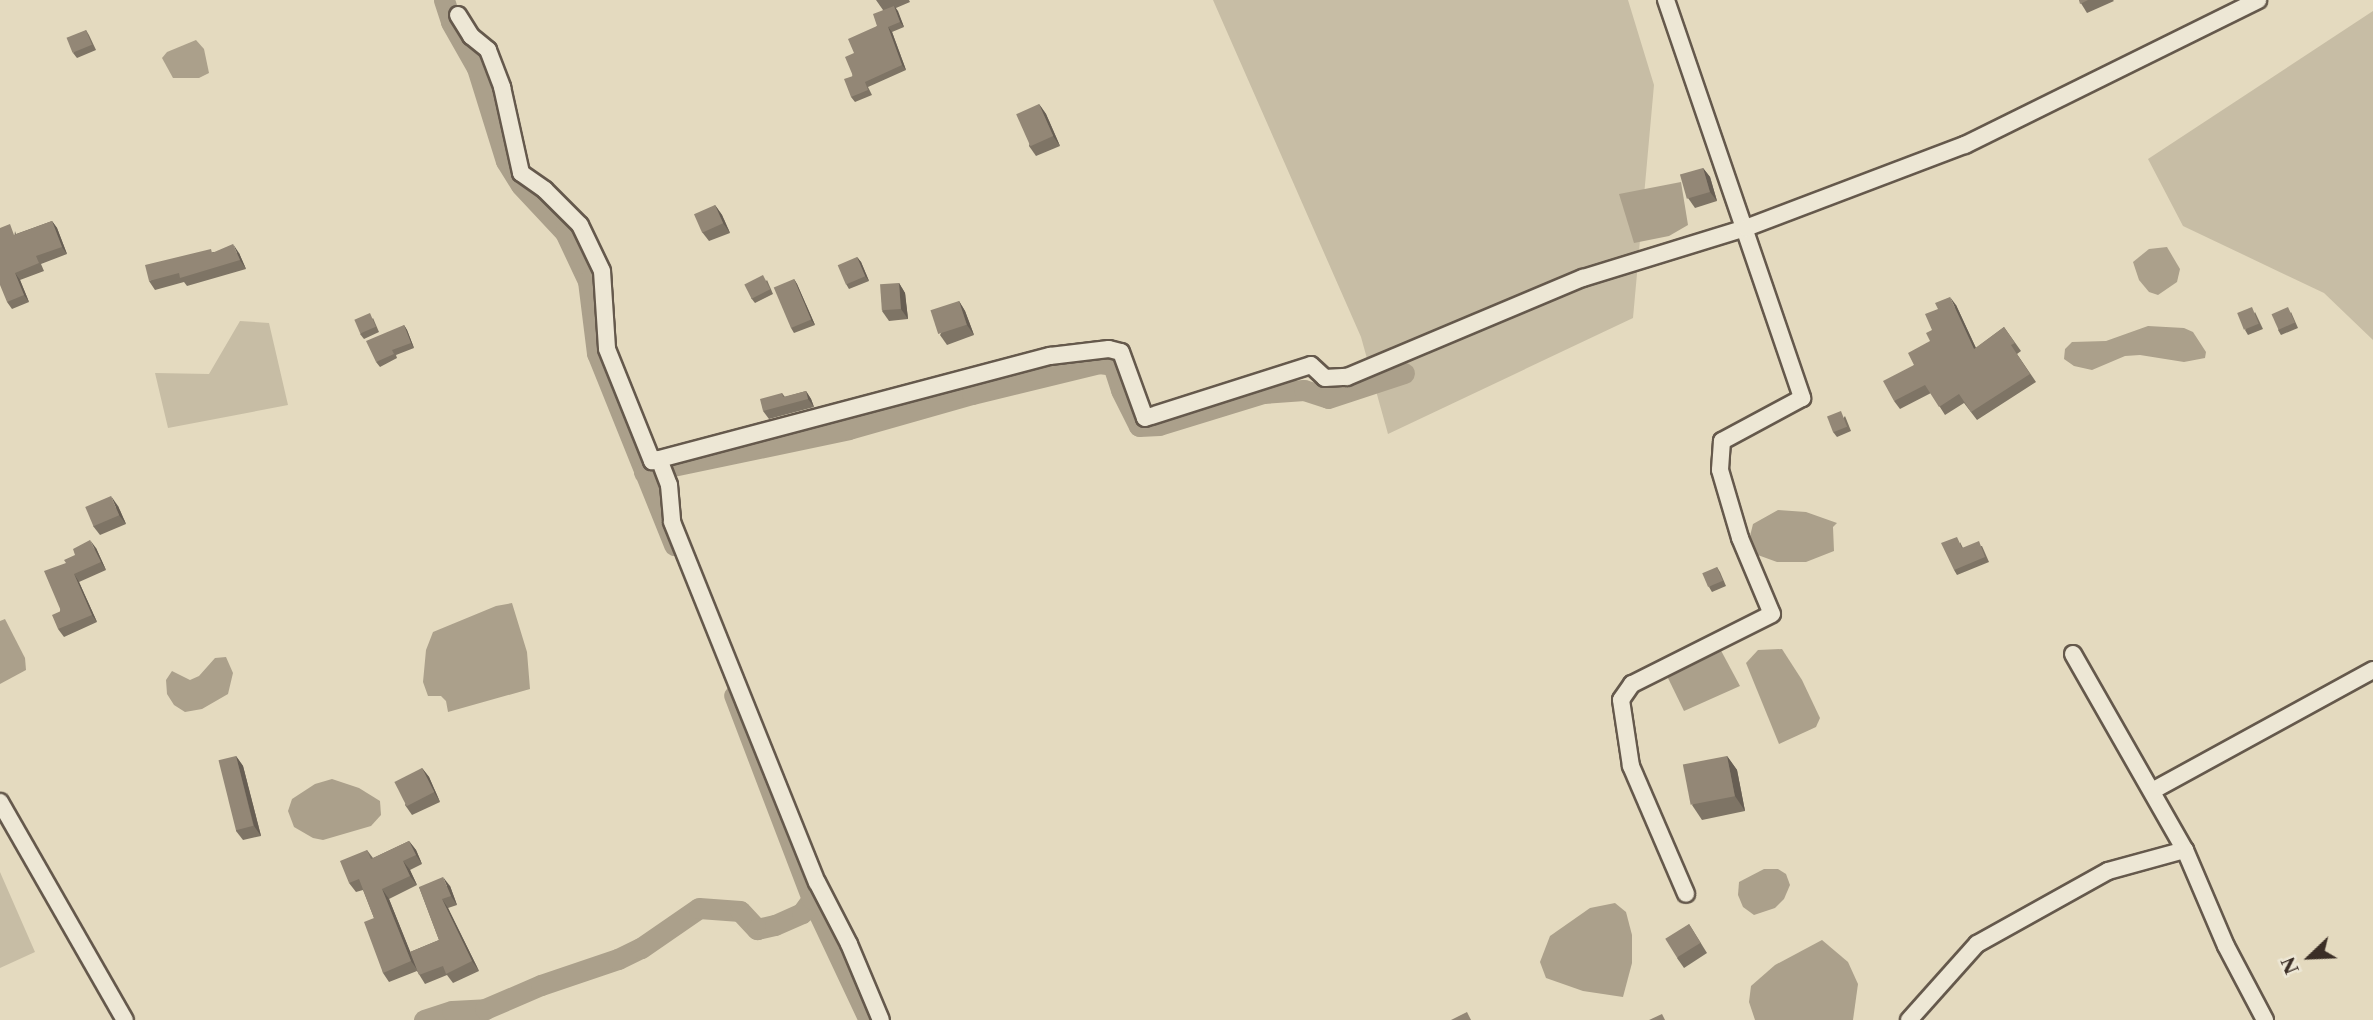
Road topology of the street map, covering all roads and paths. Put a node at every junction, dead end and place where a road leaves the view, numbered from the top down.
1 (1666, 0) edge
2 (2258, 0) edge
3 (458, 15) dead end
4 (1746, 229) junction
5 (659, 460) junction
6 (2073, 654) dead end
7 (2373, 670) edge
8 (2152, 790) junction
9 (0, 802) edge
10 (2185, 850) junction
11 (1686, 894) dead end
12 (125, 1020) edge
13 (881, 1020) edge
14 (1909, 1020) edge
15 (2265, 1020) edge

1 - 4 street
2 - 4 street
3 - 5 street
4 - 5 street
4 - 11 street
5 - 13 street
6 - 8 street
7 - 8 street
8 - 10 street
9 - 12 street
10 - 14 street
10 - 15 street

